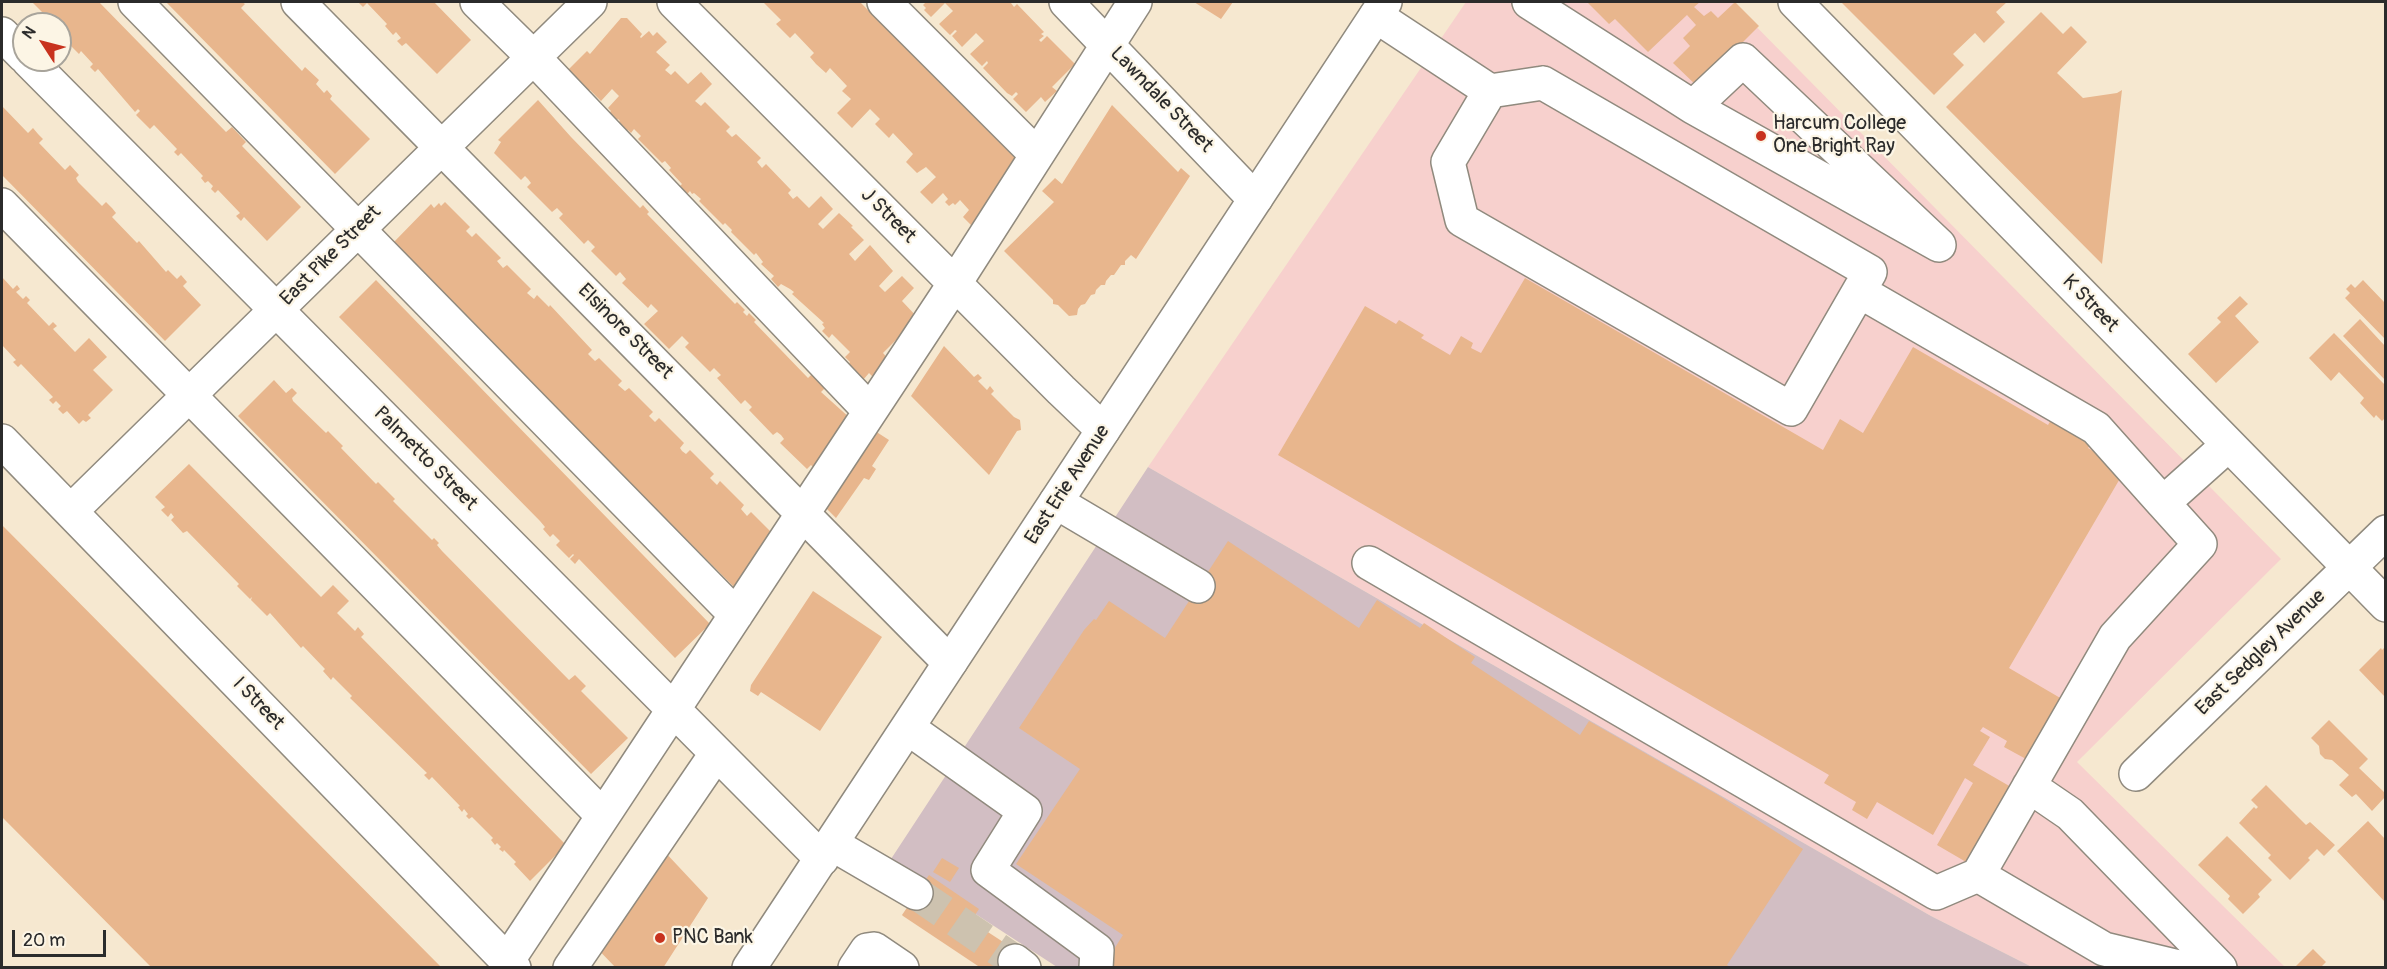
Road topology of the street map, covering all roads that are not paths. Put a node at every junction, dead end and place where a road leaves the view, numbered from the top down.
1 (135, 2) edge
2 (298, 2) edge
3 (477, 2) edge
4 (590, 2) edge
5 (674, 2) edge
6 (884, 2) edge
7 (1066, 2) edge
8 (1135, 2) edge
9 (1529, 2) edge
10 (1795, 2) edge
11 (1381, 9) edge
12 (1108, 45) junction
13 (534, 58) junction
14 (40, 72) edge
15 (1490, 91) junction
16 (1693, 108) junction
17 (442, 147) junction
18 (1037, 155) junction
19 (1256, 198) junction
20 (2, 205) edge
21 (359, 228) junction
22 (955, 284) junction
23 (1859, 291) junction
24 (277, 309) junction
25 (189, 395) junction
26 (870, 411) junction
27 (1103, 430) junction
28 (2, 441) edge
29 (2228, 445) junction
30 (1056, 502) junction
31 (2163, 503) junction
32 (71, 511) junction
33 (804, 512) junction
34 (2385, 532) edge
35 (1369, 563) dead end
36 (2349, 568) junction
37 (1198, 586) dead end
38 (2385, 605) edge
39 (736, 615) junction
40 (951, 662) junction
41 (673, 711) junction
42 (908, 728) junction
43 (716, 754) junction
44 (2136, 774) dead end
45 (2029, 786) junction
46 (603, 816) junction
47 (827, 852) junction
48 (1978, 875) junction
49 (916, 893) tunnel mouth
50 (511, 964) edge
51 (570, 968) edge
52 (749, 968) edge
53 (855, 968) edge
54 (902, 968) edge
55 (1096, 968) edge
56 (2183, 968) edge
57 (2220, 968) edge

1 - 21 street
2 - 17 street, Elsinore Street
3 - 13 street
4 - 13 street, East Pike Street
5 - 22 street, J Street
6 - 18 street
7 - 12 street, Lawndale Street
8 - 12 street
9 - 16 street
10 - 29 street, K Street
11 - 15 street
11 - 19 street, East Erie Avenue
12 - 18 street
12 - 19 street, Lawndale Street
13 - 17 street, East Pike Street
13 - 26 street
14 - 24 street, Palmetto Street
15 - 23 street
15 - 23 street
16 - 16 street
17 - 21 street, East Pike Street
17 - 33 street, Elsinore Street
18 - 22 street
19 - 27 street, East Erie Avenue
20 - 25 street
21 - 24 street, East Pike Street
21 - 39 street
22 - 26 street
22 - 27 street, J Street
23 - 31 street
24 - 25 street, East Pike Street
24 - 41 street, Palmetto Street
25 - 32 street, East Pike Street
25 - 46 street
26 - 33 street
27 - 30 street, East Erie Avenue
28 - 32 street, I Street
29 - 31 street
29 - 36 street, K Street
30 - 37 street
30 - 40 street, East Erie Avenue
31 - 45 street
32 - 50 street, I Street
33 - 39 street
33 - 40 street, Elsinore Street
34 - 36 street, East Sedgley Avenue
35 - 48 street
36 - 38 street, K Street
36 - 44 street, East Sedgley Avenue
39 - 41 street
40 - 42 street, East Erie Avenue
41 - 43 street, Palmetto Street
41 - 46 street
42 - 47 street, East Erie Avenue
42 - 55 street
43 - 47 street, Palmetto Street
43 - 51 street
45 - 48 street
45 - 57 street
46 - 50 street
47 - 49 street, Palmetto Street
47 - 52 street, East Erie Avenue
48 - 56 street
53 - 54 street

